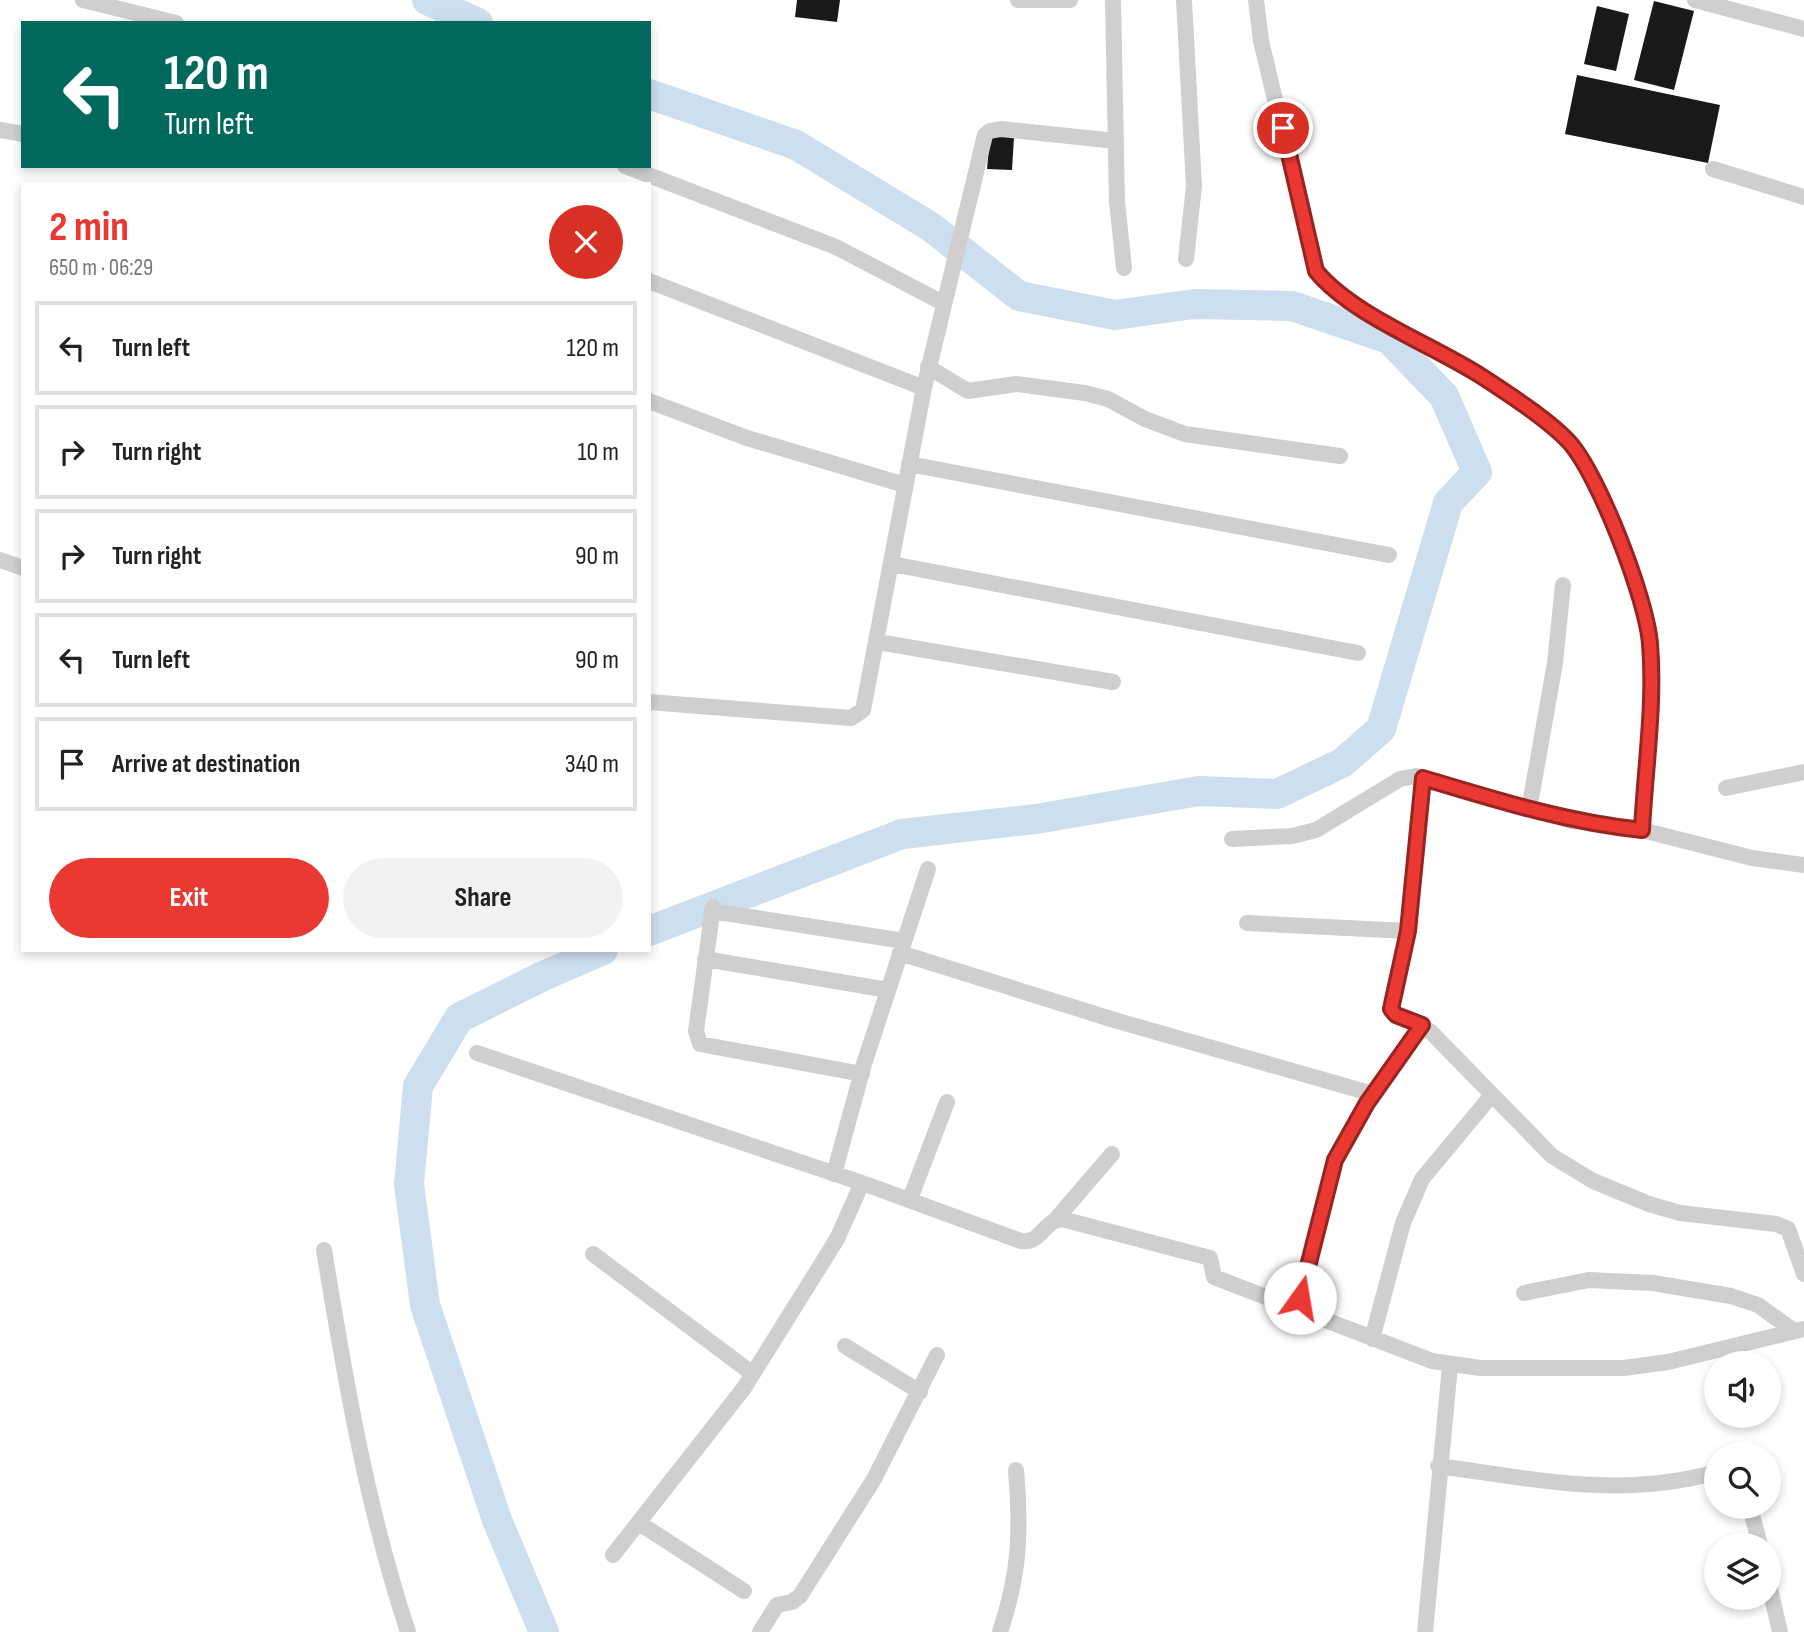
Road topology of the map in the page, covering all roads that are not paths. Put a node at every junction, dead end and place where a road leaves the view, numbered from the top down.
1 (82, 0) edge
2 (1018, 0) edge
3 (1070, 0) edge
4 (1113, 0) edge
5 (1184, 0) edge
6 (1255, 0) edge
7 (1695, 0) edge
8 (168, 21) edge
9 (1804, 29) edge
10 (0, 130) edge
11 (21, 134) edge
12 (1116, 141) junction
13 (630, 168) edge
14 (1713, 169) dead end
15 (1804, 197) edge
16 (1186, 259) dead end
17 (1124, 268) dead end
18 (651, 282) edge
19 (944, 298) junction
20 (928, 367) junction
21 (924, 388) junction
22 (651, 402) edge
23 (1340, 456) dead end
24 (909, 464) junction
25 (905, 485) junction
26 (1389, 555) dead end
27 (0, 560) edge
28 (892, 564) junction
29 (21, 567) edge
30 (1563, 585) dead end
31 (877, 642) junction
32 (1358, 653) dead end
33 (1113, 682) dead end
34 (651, 702) edge
35 (1804, 772) edge
36 (1423, 778) junction
37 (1726, 788) dead end
38 (1529, 810) junction
39 (1642, 830) junction
40 (1232, 839) dead end
41 (1804, 865) edge
42 (928, 869) dead end
43 (1247, 923) dead end
44 (1408, 931) junction
45 (902, 947) junction
46 (705, 959) junction
47 (888, 990) junction
48 (1422, 1025) junction
49 (477, 1053) dead end
50 (862, 1074) junction
51 (1373, 1094) junction
52 (1491, 1096) junction
53 (947, 1102) dead end
54 (1112, 1154) dead end
55 (834, 1174) junction
56 (862, 1183) junction
57 (910, 1199) junction
58 (1058, 1218) junction
59 (324, 1250) dead end
60 (593, 1254) dead end
61 (1804, 1274) edge
62 (1524, 1293) dead end
63 (1302, 1311) junction
64 (1799, 1330) edge
65 (1372, 1339) junction
66 (845, 1346) dead end
67 (937, 1356) dead end
68 (1450, 1366) junction
69 (752, 1374) junction
70 (920, 1392) junction
71 (1438, 1466) junction
72 (1016, 1470) dead end
73 (1704, 1475) edge
74 (639, 1522) junction
75 (614, 1555) dead end
76 (744, 1591) dead end
77 (1775, 1610) edge
78 (408, 1632) edge
79 (760, 1632) edge
80 (1000, 1632) edge
81 (1425, 1632) edge
82 (1780, 1632) edge

1 - 8 street
2 - 3 street
4 - 12 street
5 - 16 street
6 - 39 street
7 - 9 street
10 - 11 street
12 - 17 street
12 - 19 street
13 - 19 street
14 - 15 street
18 - 21 street
19 - 20 street
20 - 21 street
20 - 23 street
21 - 24 street
22 - 25 street
24 - 25 street
24 - 26 street
25 - 28 street
27 - 29 street
28 - 31 street
28 - 32 street
30 - 38 street
31 - 33 street
31 - 34 street
35 - 37 street
36 - 38 street
36 - 40 street
36 - 44 street
38 - 39 street
39 - 41 street
42 - 45 street
43 - 44 street
44 - 48 street
45 - 46 street
45 - 47 street
45 - 51 street
46 - 47 street
46 - 50 street
47 - 50 street
48 - 51 street
48 - 52 street
49 - 55 street
50 - 55 street
51 - 63 street
52 - 61 street
52 - 65 street
53 - 57 street
54 - 58 street
55 - 56 street
56 - 57 street
56 - 69 street
57 - 58 street
58 - 63 street
59 - 78 street
60 - 69 street
62 - 64 street
63 - 65 street
64 - 68 street
65 - 68 street
66 - 70 street
67 - 70 street
68 - 71 street
69 - 74 street
70 - 79 street
71 - 73 street
71 - 81 street
72 - 80 street
74 - 75 street
74 - 76 street
77 - 82 street

